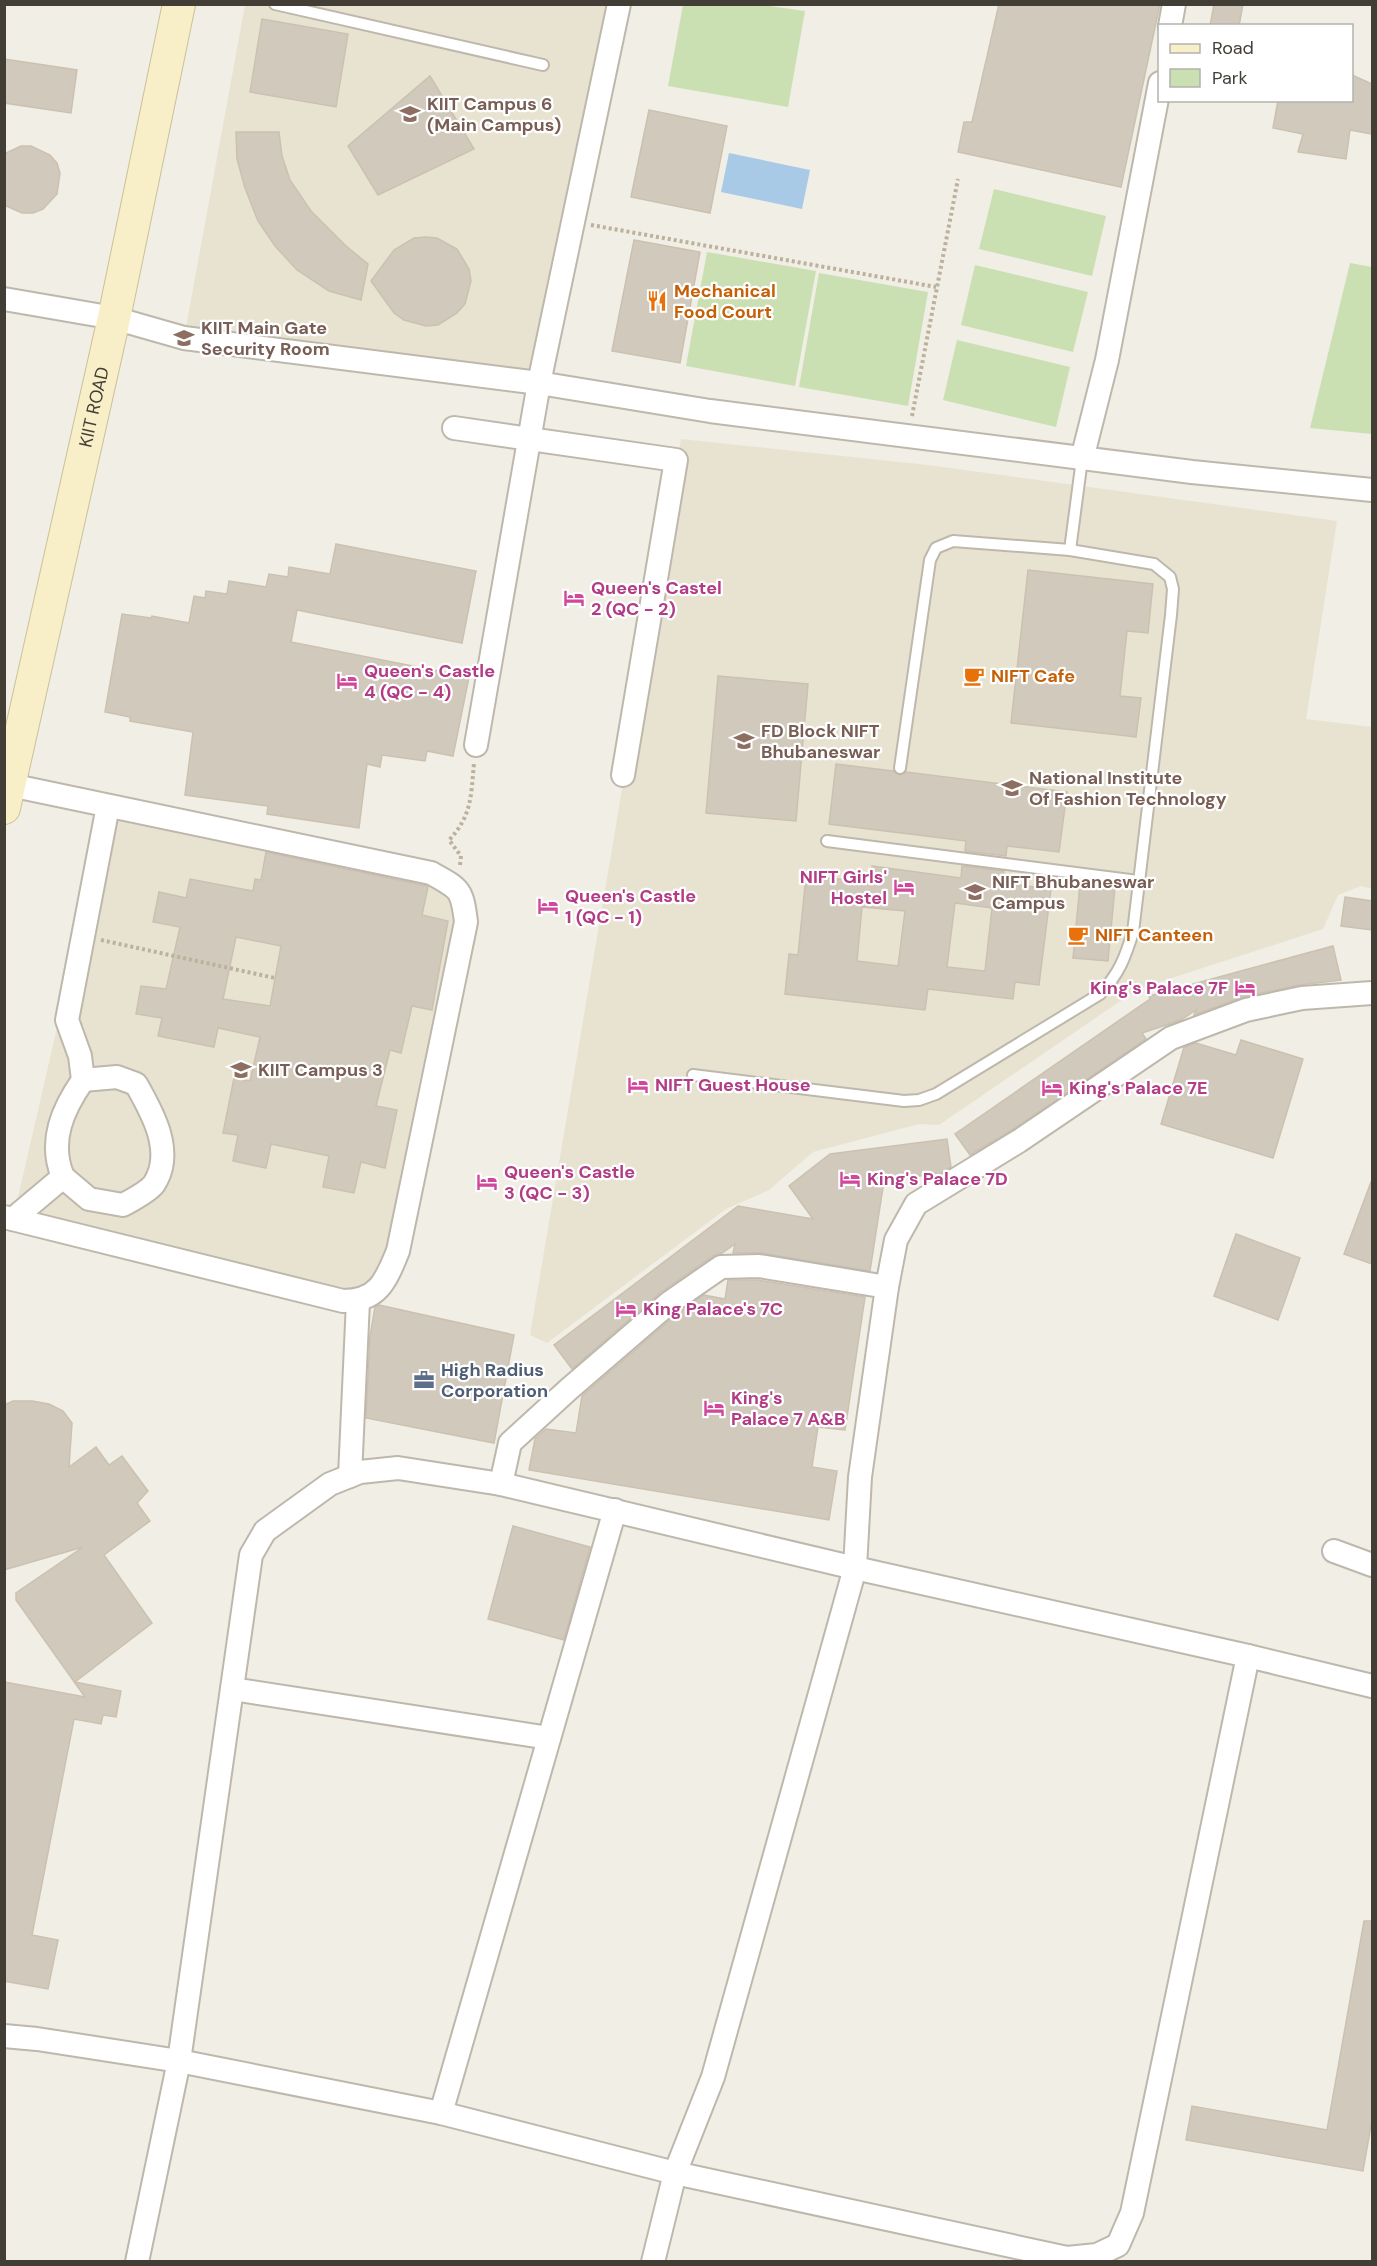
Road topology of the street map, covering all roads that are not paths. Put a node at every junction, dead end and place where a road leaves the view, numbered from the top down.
1 (179, 4) edge
2 (275, 4) edge
3 (619, 4) edge
4 (1174, 4) edge
5 (1170, 24) edge
6 (543, 65) dead end
7 (1158, 93) edge
8 (4, 299) edge
9 (114, 318) junction
10 (539, 383) junction
11 (454, 428) dead end
12 (530, 438) junction
13 (1082, 459) junction
14 (1372, 490) edge
15 (1070, 550) junction
16 (476, 745) road end
17 (900, 768) dead end
18 (623, 775) dead end
19 (7, 797) edge
20 (108, 806) junction
21 (827, 841) dead end
22 (1138, 882) junction
23 (1372, 993) edge
24 (693, 1075) dead end
25 (83, 1080) junction
26 (63, 1177) junction
27 (9, 1218) edge
28 (887, 1287) junction
29 (358, 1301) junction
30 (350, 1476) junction
31 (501, 1484) junction
32 (615, 1510) junction
33 (1334, 1551) dead end
34 (1372, 1565) edge
35 (855, 1568) junction
36 (1248, 1656) junction
37 (1372, 1686) edge
38 (232, 1689) junction
39 (549, 1738) junction
40 (4, 2036) edge
41 (179, 2061) junction
42 (441, 2113) junction
43 (675, 2173) junction
44 (137, 2262) edge
45 (653, 2262) edge

1 - 9 main road, KIIT ROAD
2 - 6 lane
3 - 10 street
4 - 5 street
7 - 13 street
8 - 9 street
9 - 10 street
9 - 19 main road, KIIT ROAD
10 - 12 street
10 - 13 street
11 - 12 street
12 - 16 street
12 - 18 street
13 - 14 street
13 - 15 lane
15 - 17 lane
15 - 22 lane
19 - 20 street
20 - 25 street
20 - 29 street
21 - 22 lane
22 - 24 lane
23 - 28 street
25 - 26 street
25 - 26 street
26 - 27 street
27 - 29 street
28 - 31 street
28 - 35 street
29 - 30 street
30 - 31 street
30 - 38 street
31 - 32 street
32 - 35 street
32 - 39 street
33 - 34 street
35 - 36 street
35 - 43 street
36 - 37 street
36 - 43 street
38 - 39 street
38 - 41 street
39 - 42 street
40 - 41 street
41 - 42 street
41 - 44 street
42 - 43 street
43 - 45 street

